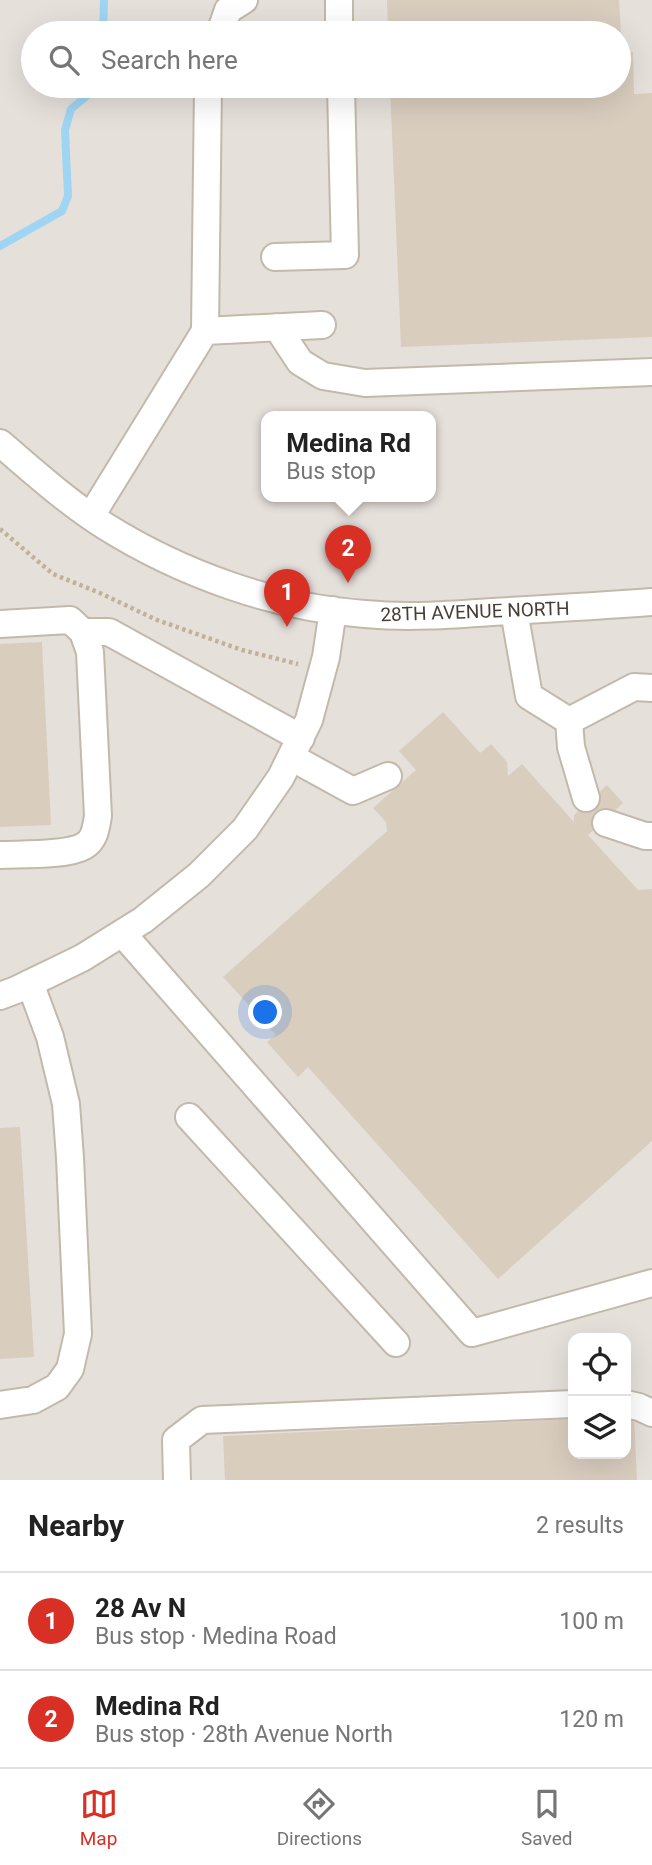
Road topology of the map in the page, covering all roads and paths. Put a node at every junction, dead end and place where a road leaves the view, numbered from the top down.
1 (244, 0) edge
2 (339, 0) edge
3 (224, 21) edge
4 (339, 21) edge
5 (208, 98) edge
6 (341, 98) edge
7 (275, 257) dead end
8 (322, 324) dead end
9 (277, 327) junction
10 (205, 331) junction
11 (652, 372) edge
12 (0, 443) edge
13 (91, 516) junction
14 (0, 529) edge
15 (652, 602) edge
16 (333, 610) junction
17 (514, 611) junction
18 (0, 624) edge
19 (83, 632) junction
20 (323, 671) junction
21 (652, 688) edge
22 (569, 721) junction
23 (296, 747) junction
24 (388, 776) dead end
25 (586, 798) dead end
26 (606, 823) dead end
27 (652, 836) edge
28 (0, 855) edge
29 (121, 933) junction
30 (30, 983) junction
31 (0, 996) edge
32 (189, 1117) dead end
33 (652, 1283) edge
34 (396, 1343) dead end
35 (568, 1404) edge
36 (0, 1405) edge
37 (631, 1405) edge
38 (652, 1413) edge
39 (177, 1480) edge

1 - 3 street
2 - 4 street
5 - 10 street
6 - 7 street
8 - 9 street
9 - 10 street
9 - 11 street
10 - 13 street
12 - 13 street, 28TH AVENUE NORTH
13 - 16 street, 28TH AVENUE NORTH
14 - 20 path
15 - 17 street, 28TH AVENUE NORTH
16 - 17 street, 28TH AVENUE NORTH
16 - 20 street
17 - 22 street
18 - 19 street
19 - 23 street
19 - 28 street
20 - 23 street
21 - 22 street
22 - 25 street
23 - 24 street
23 - 29 street
26 - 27 street
29 - 30 street
29 - 33 street
30 - 31 street
30 - 36 street
32 - 34 street
35 - 39 street
37 - 38 street

